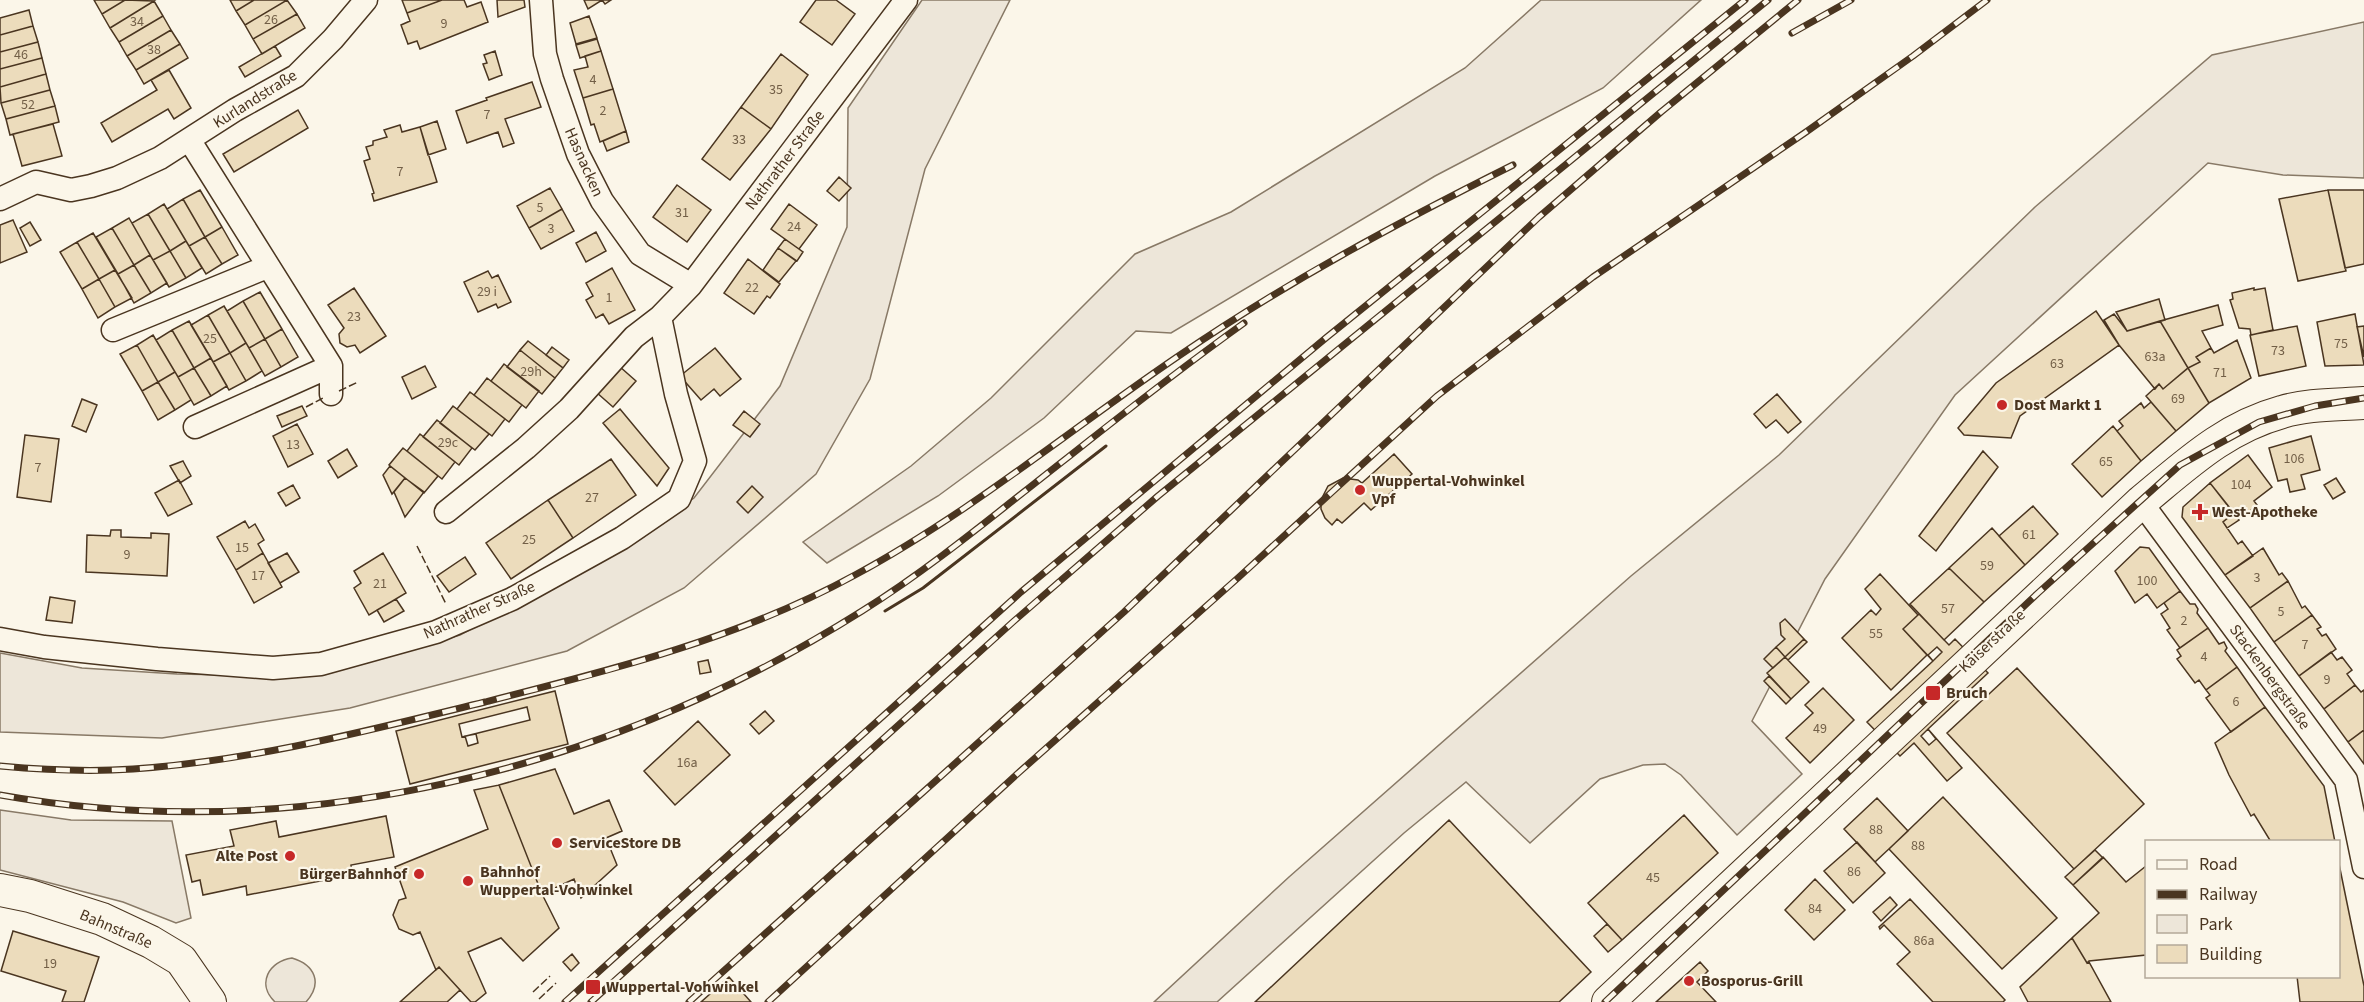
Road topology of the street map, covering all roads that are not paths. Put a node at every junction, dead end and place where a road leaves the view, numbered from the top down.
1 (366, 0) edge
2 (541, 0) edge
3 (906, 0) edge
4 (190, 141) junction
5 (0, 199) edge
6 (267, 267) junction
7 (692, 285) junction
8 (660, 317) junction
9 (113, 330) dead end
10 (331, 366) junction
11 (331, 394) dead end
12 (2364, 403) edge
13 (195, 427) dead end
14 (2140, 502) junction
15 (446, 512) dead end
16 (0, 639) edge
17 (2364, 867) edge
18 (0, 890) edge
19 (210, 1002) edge
20 (1608, 1002) edge

1 - 4 street, Kurlandstraße
2 - 7 street, Hasnacken
3 - 7 street, Nathrather Straße
4 - 5 street, Kurlandstraße
4 - 6 street
6 - 9 street
6 - 10 street
7 - 8 street, Nathrather Straße
8 - 15 street, Nathrather Straße
8 - 16 street, Nathrather Straße
10 - 11 street
10 - 13 street
12 - 14 main road, Kaiserstraße
14 - 17 street, Stackenbergstraße
14 - 20 main road, Kaiserstraße
18 - 19 main road, Bahnstraße

